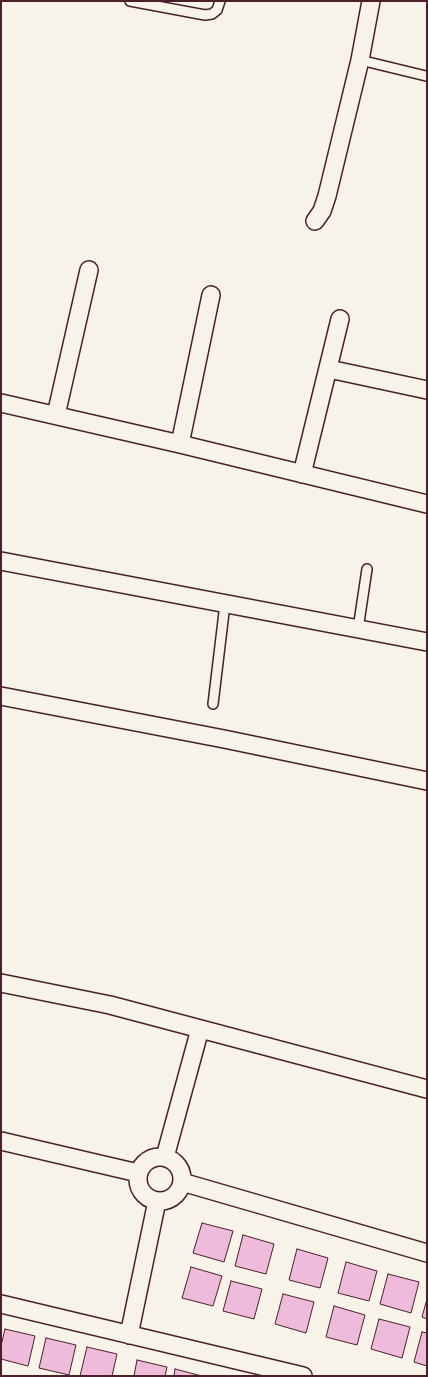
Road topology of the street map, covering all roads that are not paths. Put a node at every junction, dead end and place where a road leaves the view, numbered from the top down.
1 (130, 1) edge
2 (220, 1) edge
3 (371, 1) edge
4 (360, 60) junction
5 (426, 76) dead end
6 (315, 222) dead end
7 (89, 270) dead end
8 (211, 295) dead end
9 (340, 319) dead end
10 (329, 369) junction
11 (427, 390) edge
12 (1, 403) edge
13 (56, 415) junction
14 (180, 444) junction
15 (302, 474) junction
16 (427, 504) edge
17 (1, 561) edge
18 (367, 569) dead end
19 (225, 604) junction
20 (358, 629) junction
21 (427, 642) edge
22 (1, 696) edge
23 (213, 704) dead end
24 (427, 781) edge
25 (1, 983) edge
26 (200, 1029) junction
27 (427, 1089) edge
28 (1, 1141) edge
29 (165, 1157) junction
30 (138, 1173) junction
31 (182, 1182) junction
32 (157, 1201) junction
33 (427, 1253) edge
34 (1, 1304) edge
35 (129, 1334) junction
36 (303, 1376) edge

1 - 2 lane
3 - 4 street
4 - 5 lane
4 - 6 street
7 - 13 street
8 - 14 street
9 - 10 street
10 - 11 street
10 - 15 street
12 - 13 street
13 - 14 street
14 - 15 street
15 - 16 street
17 - 19 street
18 - 20 lane
19 - 20 street
19 - 23 lane
20 - 21 street
22 - 24 street
25 - 26 street
26 - 27 street
26 - 29 street
28 - 30 street
29 - 30 street
29 - 31 street
30 - 32 street
31 - 32 street
31 - 33 street
32 - 35 street
34 - 35 street
35 - 36 street

